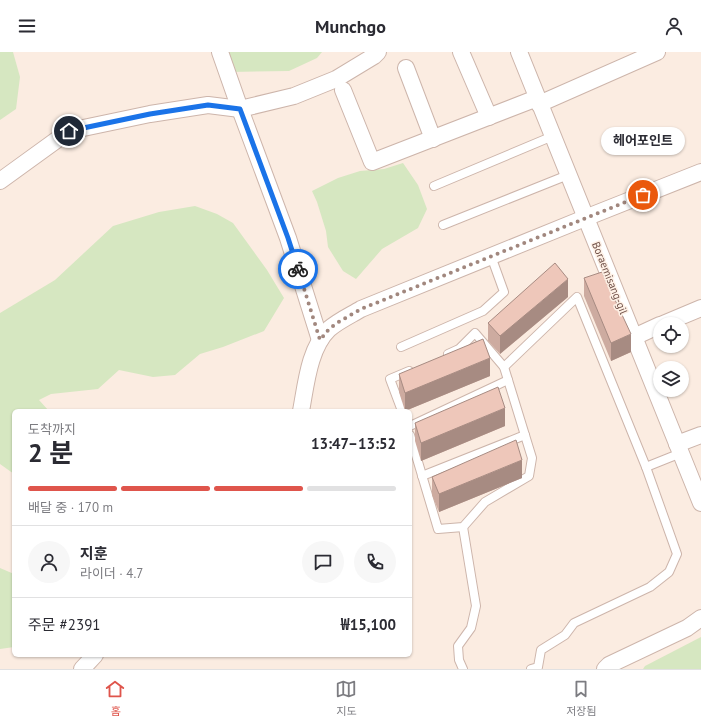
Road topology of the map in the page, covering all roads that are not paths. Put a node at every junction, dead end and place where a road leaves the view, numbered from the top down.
1 (220, 52) edge
2 (378, 52) edge
3 (461, 52) edge
4 (519, 52) edge
5 (657, 52) edge
6 (406, 68) dead end
7 (343, 90) dead end
8 (538, 101) junction
9 (240, 109) junction
10 (489, 117) junction
11 (552, 136) junction
12 (433, 139) junction
13 (701, 172) edge
14 (568, 175) junction
15 (0, 181) edge
16 (434, 186) dead end
17 (585, 218) junction
18 (443, 225) dead end
19 (491, 256) junction
20 (701, 308) edge
21 (680, 317) edge
22 (653, 328) edge
23 (634, 337) junction
24 (320, 340) junction
25 (401, 347) dead end
26 (438, 358) edge
27 (418, 367) edge
28 (504, 367) junction
29 (508, 380) junction
30 (301, 409) edge
31 (401, 409) edge
32 (412, 425) edge
33 (524, 435) junction
34 (701, 435) edge
35 (412, 442) edge
36 (679, 449) junction
37 (646, 467) junction
38 (422, 476) junction
39 (701, 502) edge
40 (463, 527) junction
41 (701, 618) edge
42 (92, 657) edge
43 (82, 669) edge
44 (463, 669) edge
45 (531, 669) edge
46 (606, 669) edge

1 - 9 street
2 - 9 street
3 - 10 street
4 - 8 street, Boraemisang-gil
5 - 8 street
6 - 12 street
7 - 12 street
8 - 10 street
8 - 11 street, Boraemisang-gil
9 - 15 street
9 - 24 street
10 - 12 street
11 - 14 street, Boraemisang-gil
11 - 16 lane
13 - 17 street
14 - 17 street, Boraemisang-gil
14 - 18 lane
17 - 19 street
17 - 23 street, Boraemisang-gil
19 - 24 street
19 - 25 lane
20 - 21 street
22 - 23 street
23 - 36 street, Boraemisang-gil
24 - 30 street
26 - 28 lane
27 - 31 lane
28 - 29 lane
28 - 37 lane
29 - 32 lane
29 - 33 lane
33 - 38 lane
33 - 40 lane
34 - 36 street
35 - 38 lane
36 - 37 lane
36 - 39 street, Boraemisang-gil
37 - 45 lane
38 - 40 lane
40 - 44 lane
41 - 46 street
42 - 43 street

